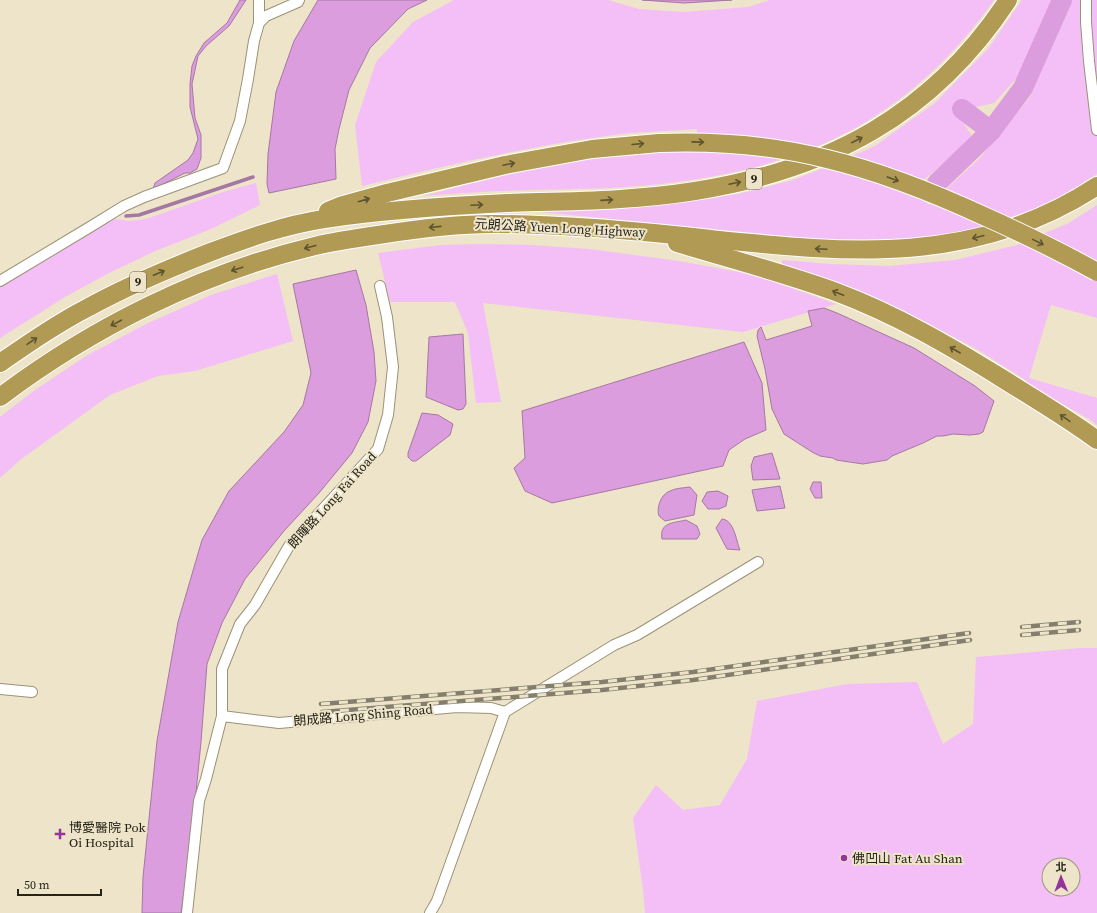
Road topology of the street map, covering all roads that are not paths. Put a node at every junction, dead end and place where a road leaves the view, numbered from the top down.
1 (259, 0) edge
2 (1008, 0) edge
3 (1086, 0) edge
4 (298, 1) edge
5 (260, 23) junction
6 (1097, 130) edge
7 (1097, 186) edge
8 (288, 226) junction
9 (637, 231) junction
10 (1097, 272) edge
11 (0, 281) edge
12 (380, 286) dead end
13 (0, 363) edge
14 (0, 397) edge
15 (1097, 440) edge
16 (758, 562) dead end
17 (0, 689) edge
18 (32, 692) dead end
19 (505, 712) junction
20 (222, 716) junction
21 (188, 913) edge
22 (430, 913) edge

1 - 5 street
8 -> 2 highway, 元朗公路 Yuen Long Highway / 9
3 - 6 street
4 - 5 street
5 - 11 street
7 -> 9 highway, 元朗公路 Yuen Long Highway / 9
8 -> 10 highway, bridge
13 -> 8 highway, 元朗公路 Yuen Long Highway / 9
9 -> 14 highway, 元朗公路 Yuen Long Highway / 9
15 -> 9 highway
12 - 20 street, 朗暉路 Long Fai Road
16 - 19 street
17 - 18 street
19 - 20 street, 朗成路 Long Shing Road
19 - 22 street
20 - 21 street, 朗暉路 Long Fai Road

